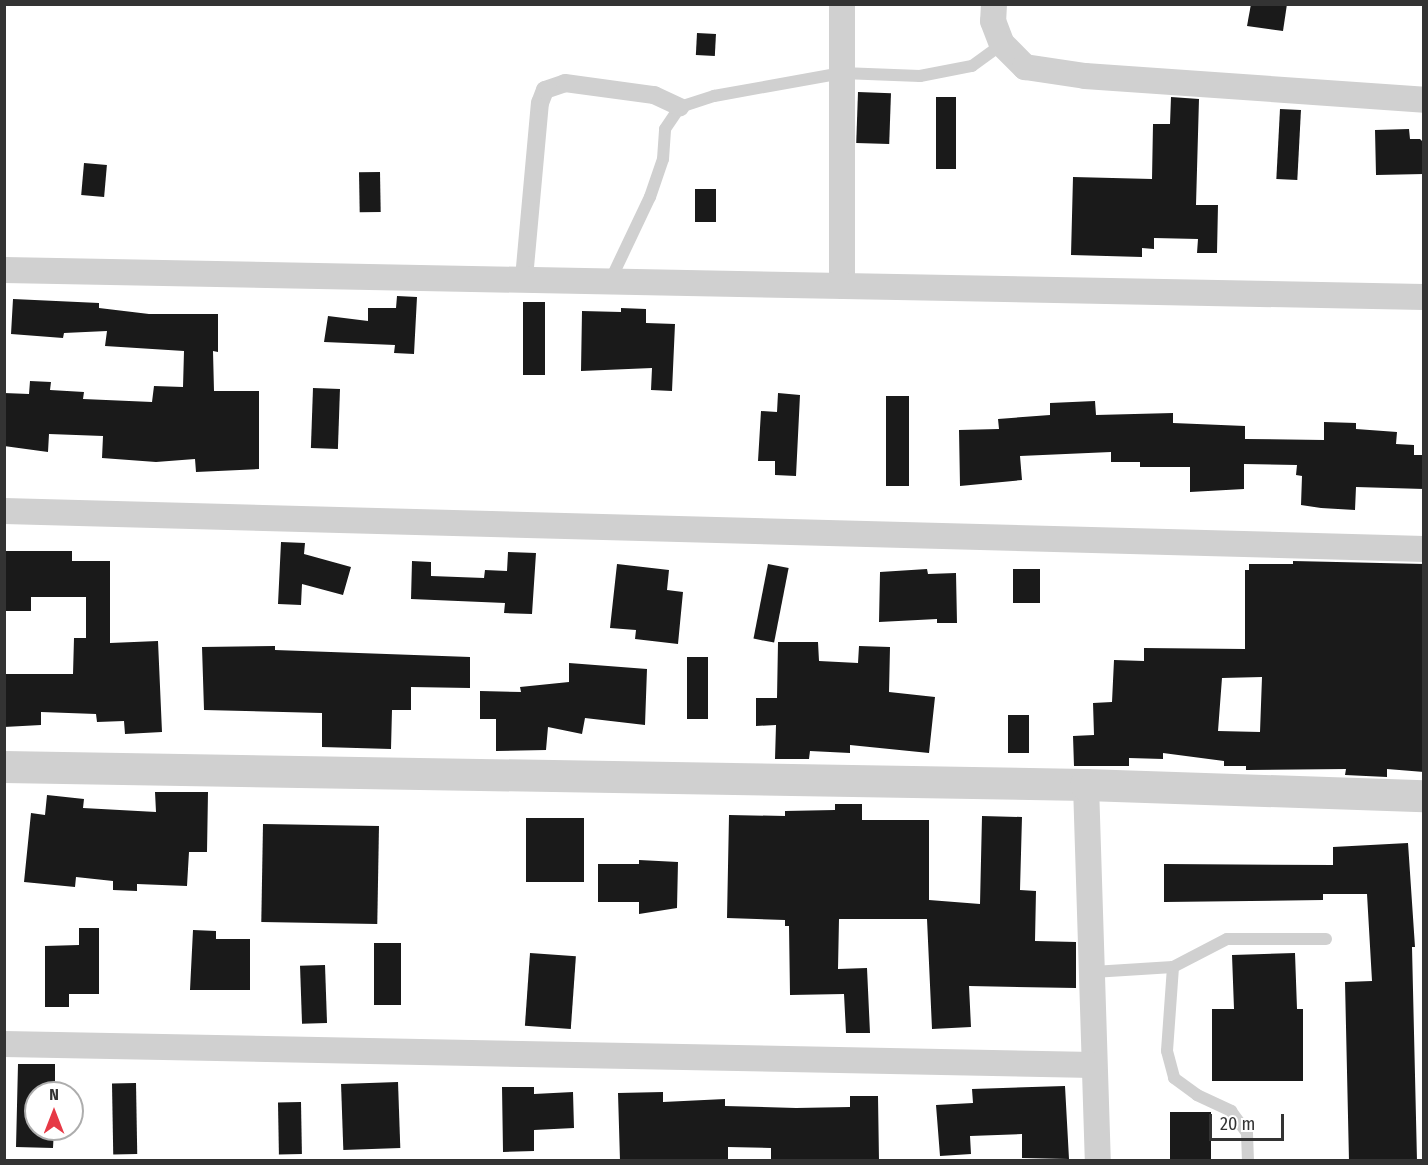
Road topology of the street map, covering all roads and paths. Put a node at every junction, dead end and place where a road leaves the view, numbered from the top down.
1 (842, 4) edge
2 (994, 4) edge
3 (1002, 44) junction
4 (842, 73) junction
5 (1424, 100) edge
6 (680, 107) junction
7 (4, 270) edge
8 (525, 278) junction
9 (611, 279) junction
10 (842, 286) junction
11 (1424, 297) edge
12 (4, 511) edge
13 (1424, 549) edge
14 (4, 767) edge
15 (1086, 785) junction
16 (1424, 796) edge
17 (1326, 939) dead end
18 (1173, 967) junction
19 (1093, 972) junction
20 (4, 1044) edge
21 (1094, 1065) junction
22 (1098, 1161) edge
23 (1248, 1161) edge

1 - 4 street
2 - 3 street
3 - 4 lane
3 - 5 street
4 - 6 lane
4 - 10 street
6 - 8 street
6 - 9 lane
7 - 8 street
8 - 9 street
9 - 10 street
10 - 11 street
12 - 13 street
14 - 15 street
15 - 16 street
15 - 19 street
17 - 18 lane
18 - 19 lane
18 - 23 lane
19 - 21 street
20 - 21 street
21 - 22 street

